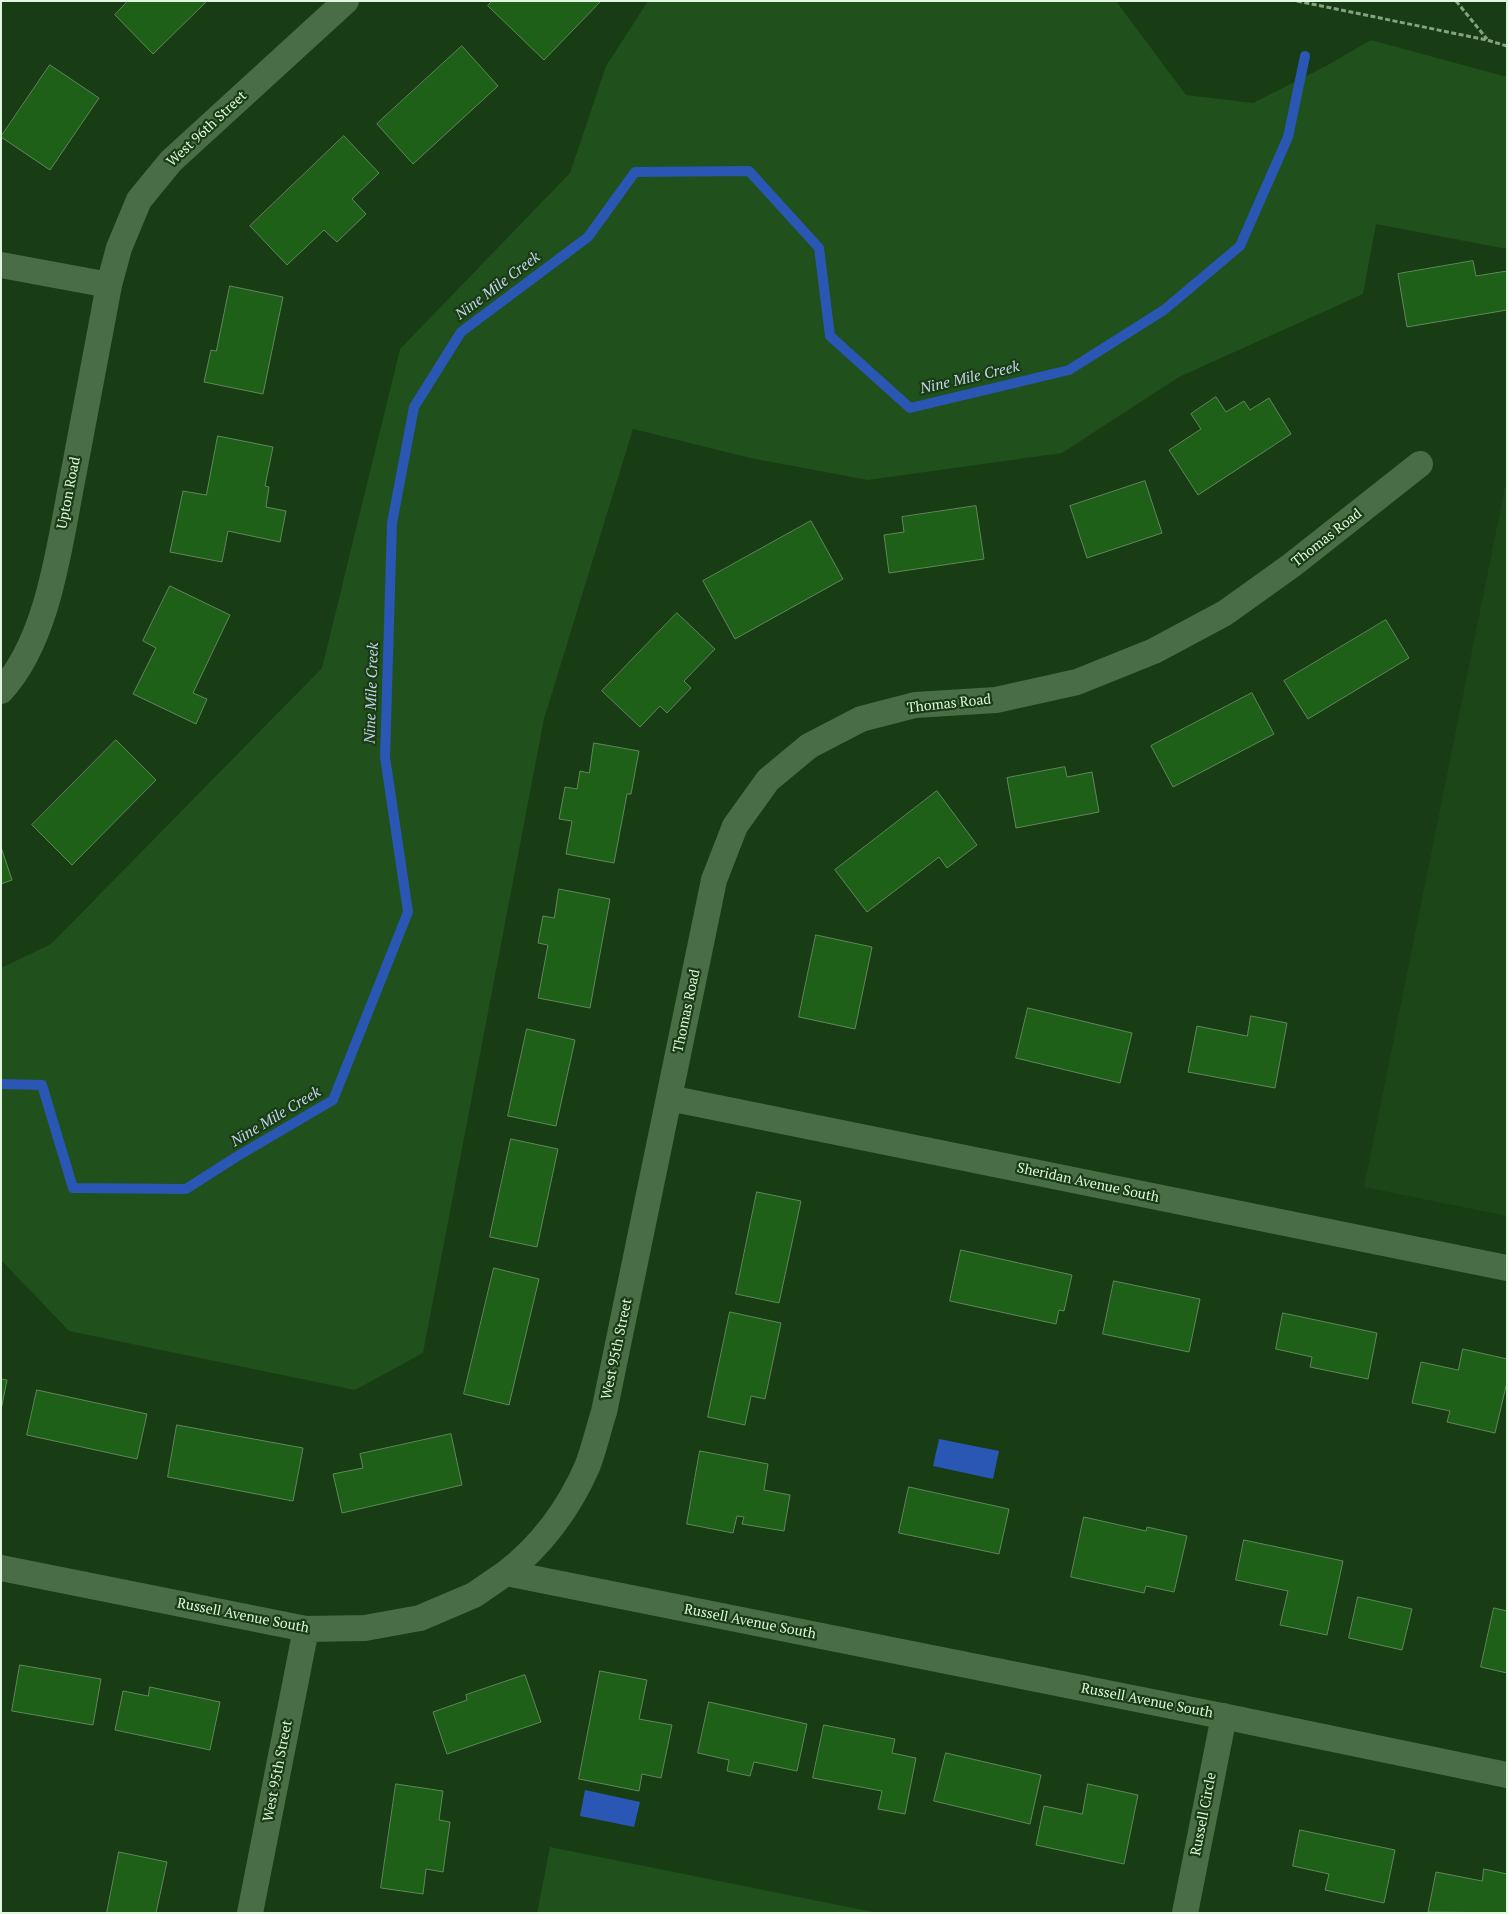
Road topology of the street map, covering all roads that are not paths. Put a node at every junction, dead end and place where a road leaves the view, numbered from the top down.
1 (346, 1) edge
2 (1, 265) edge
3 (109, 285) junction
4 (1420, 464) dead end
5 (1, 691) edge
6 (669, 1098) junction
7 (1507, 1268) edge
8 (1, 1568) edge
9 (506, 1573) junction
10 (306, 1629) junction
11 (1224, 1716) junction
12 (1507, 1775) edge
13 (250, 1913) edge
14 (1185, 1913) edge

1 - 3 street, West 96th Street
2 - 3 street
3 - 5 street, Upton Road
4 - 6 street, Thomas Road
6 - 7 street, Sheridan Avenue South
6 - 9 street, West 95th Street
8 - 10 street, Russell Avenue South
9 - 10 street, Russell Avenue South
9 - 11 street, Russell Avenue South
10 - 13 street, West 95th Street
11 - 12 street, Russell Avenue South
11 - 14 street, Russell Circle

